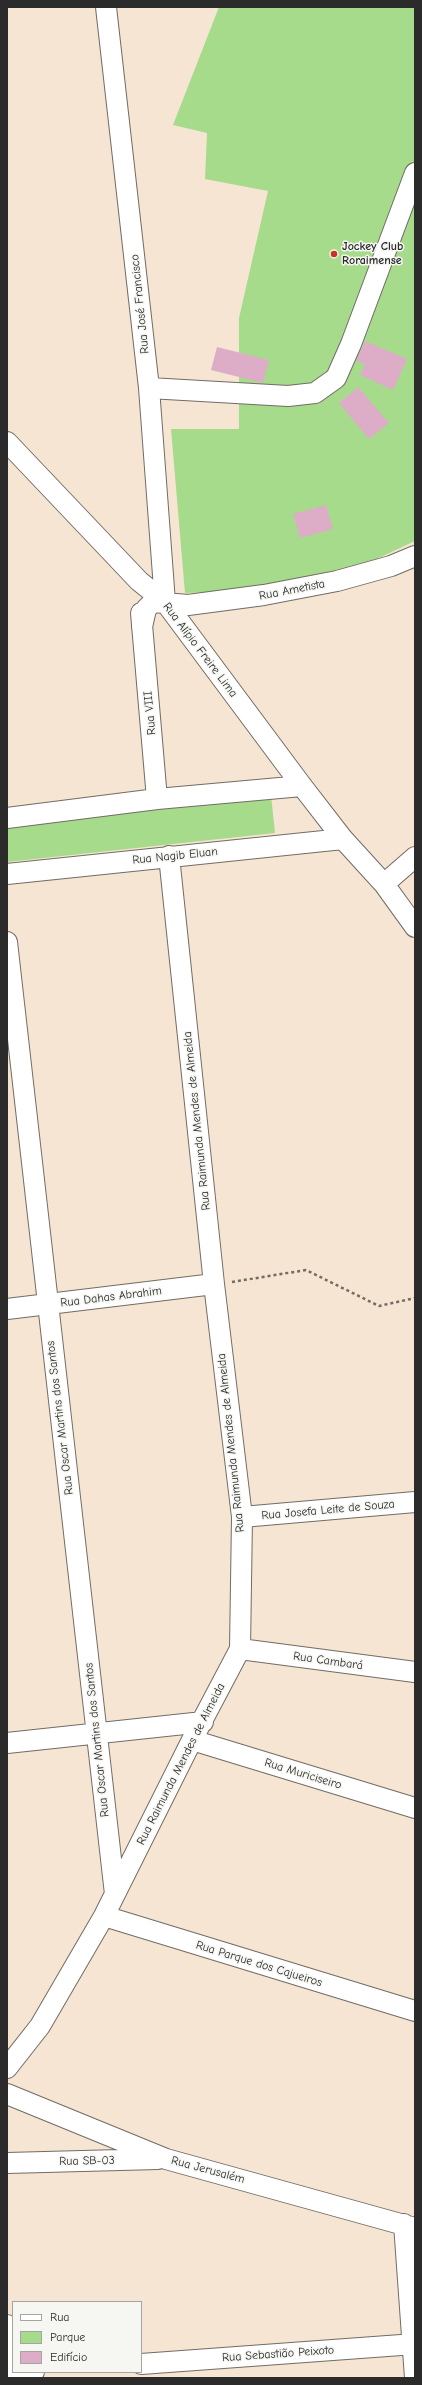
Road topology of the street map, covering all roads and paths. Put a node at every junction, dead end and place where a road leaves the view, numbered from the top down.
1 (106, 7) edge
2 (415, 173) edge
3 (149, 388) junction
4 (7, 442) edge
5 (415, 556) edge
6 (139, 581) junction
7 (165, 602) junction
8 (142, 627) junction
9 (302, 786) junction
10 (157, 799) junction
11 (7, 818) edge
12 (343, 839) junction
13 (168, 856) junction
14 (415, 857) edge
15 (7, 874) edge
16 (384, 884) junction
17 (415, 927) edge
18 (7, 942) edge
19 (214, 1284) junction
20 (415, 1298) edge
21 (47, 1305) junction
22 (7, 1309) edge
23 (415, 1502) edge
24 (242, 1517) junction
25 (240, 1649) junction
26 (415, 1672) edge
27 (202, 1722) junction
28 (97, 1734) junction
29 (192, 1740) junction
30 (7, 1743) edge
31 (415, 1808) edge
32 (115, 1894) junction
33 (104, 1916) junction
34 (415, 2011) edge
35 (7, 2068) edge
36 (7, 2094) edge
37 (166, 2159) junction
38 (7, 2163) edge
39 (410, 2226) edge
40 (7, 2325) edge
41 (414, 2344) edge
42 (142, 2364) edge
43 (26, 2373) edge
44 (10, 2375) edge
45 (415, 2378) edge

1 - 3 street, Rua José Francisco
2 - 3 street
3 - 7 street, Rua José Francisco
4 - 6 street, Rua Alípio Freire Lima
5 - 7 street, Rua Ametista
6 - 7 street, Rua Alípio Freire Lima
6 - 8 street, Rua VIII
7 - 8 street, Rua VIII
7 - 9 street, Rua Alípio Freire Lima
8 - 10 street, Rua VIII
9 - 10 street
9 - 12 street, Rua Alípio Freire Lima
10 - 11 street
12 - 13 street, Rua Nagib Eluan
12 - 16 street, Rua Alípio Freire Lima
13 - 15 street, Rua Nagib Eluan
13 - 19 street, Rua Raimunda Mendes de Almeida
14 - 16 street
16 - 17 street, Rua Alípio Freire Lima
18 - 21 street, Rua Oscar Martins dos Santos
19 - 20 path
19 - 21 street, Rua Dahas Abrahim
19 - 24 street, Rua Raimunda Mendes de Almeida
21 - 22 street, Rua Dahas Abrahim
21 - 28 street, Rua Oscar Martins dos Santos
23 - 24 street, Rua Josefa Leite de Souza
24 - 25 street, Rua Raimunda Mendes de Almeida
25 - 26 street, Rua Cambará
25 - 27 street, Rua Raimunda Mendes de Almeida
27 - 28 street
27 - 29 street, Rua Raimunda Mendes de Almeida
28 - 30 street
28 - 32 street, Rua Oscar Martins dos Santos
29 - 31 street, Rua Muriciseiro
29 - 32 street, Rua Raimunda Mendes de Almeida
32 - 33 street, Rua Raimunda Mendes de Almeida
33 - 34 street, Rua Parque dos Cajueiros
33 - 35 street, Rua Raimunda Mendes de Almeida
36 - 37 street, Rua Jerusalém
37 - 38 street, Rua SB-03
37 - 39 street, Rua Jerusalém
39 - 41 street
40 - 44 street
41 - 42 street, Rua Sebastião Peixoto
41 - 45 street
43 - 44 street

